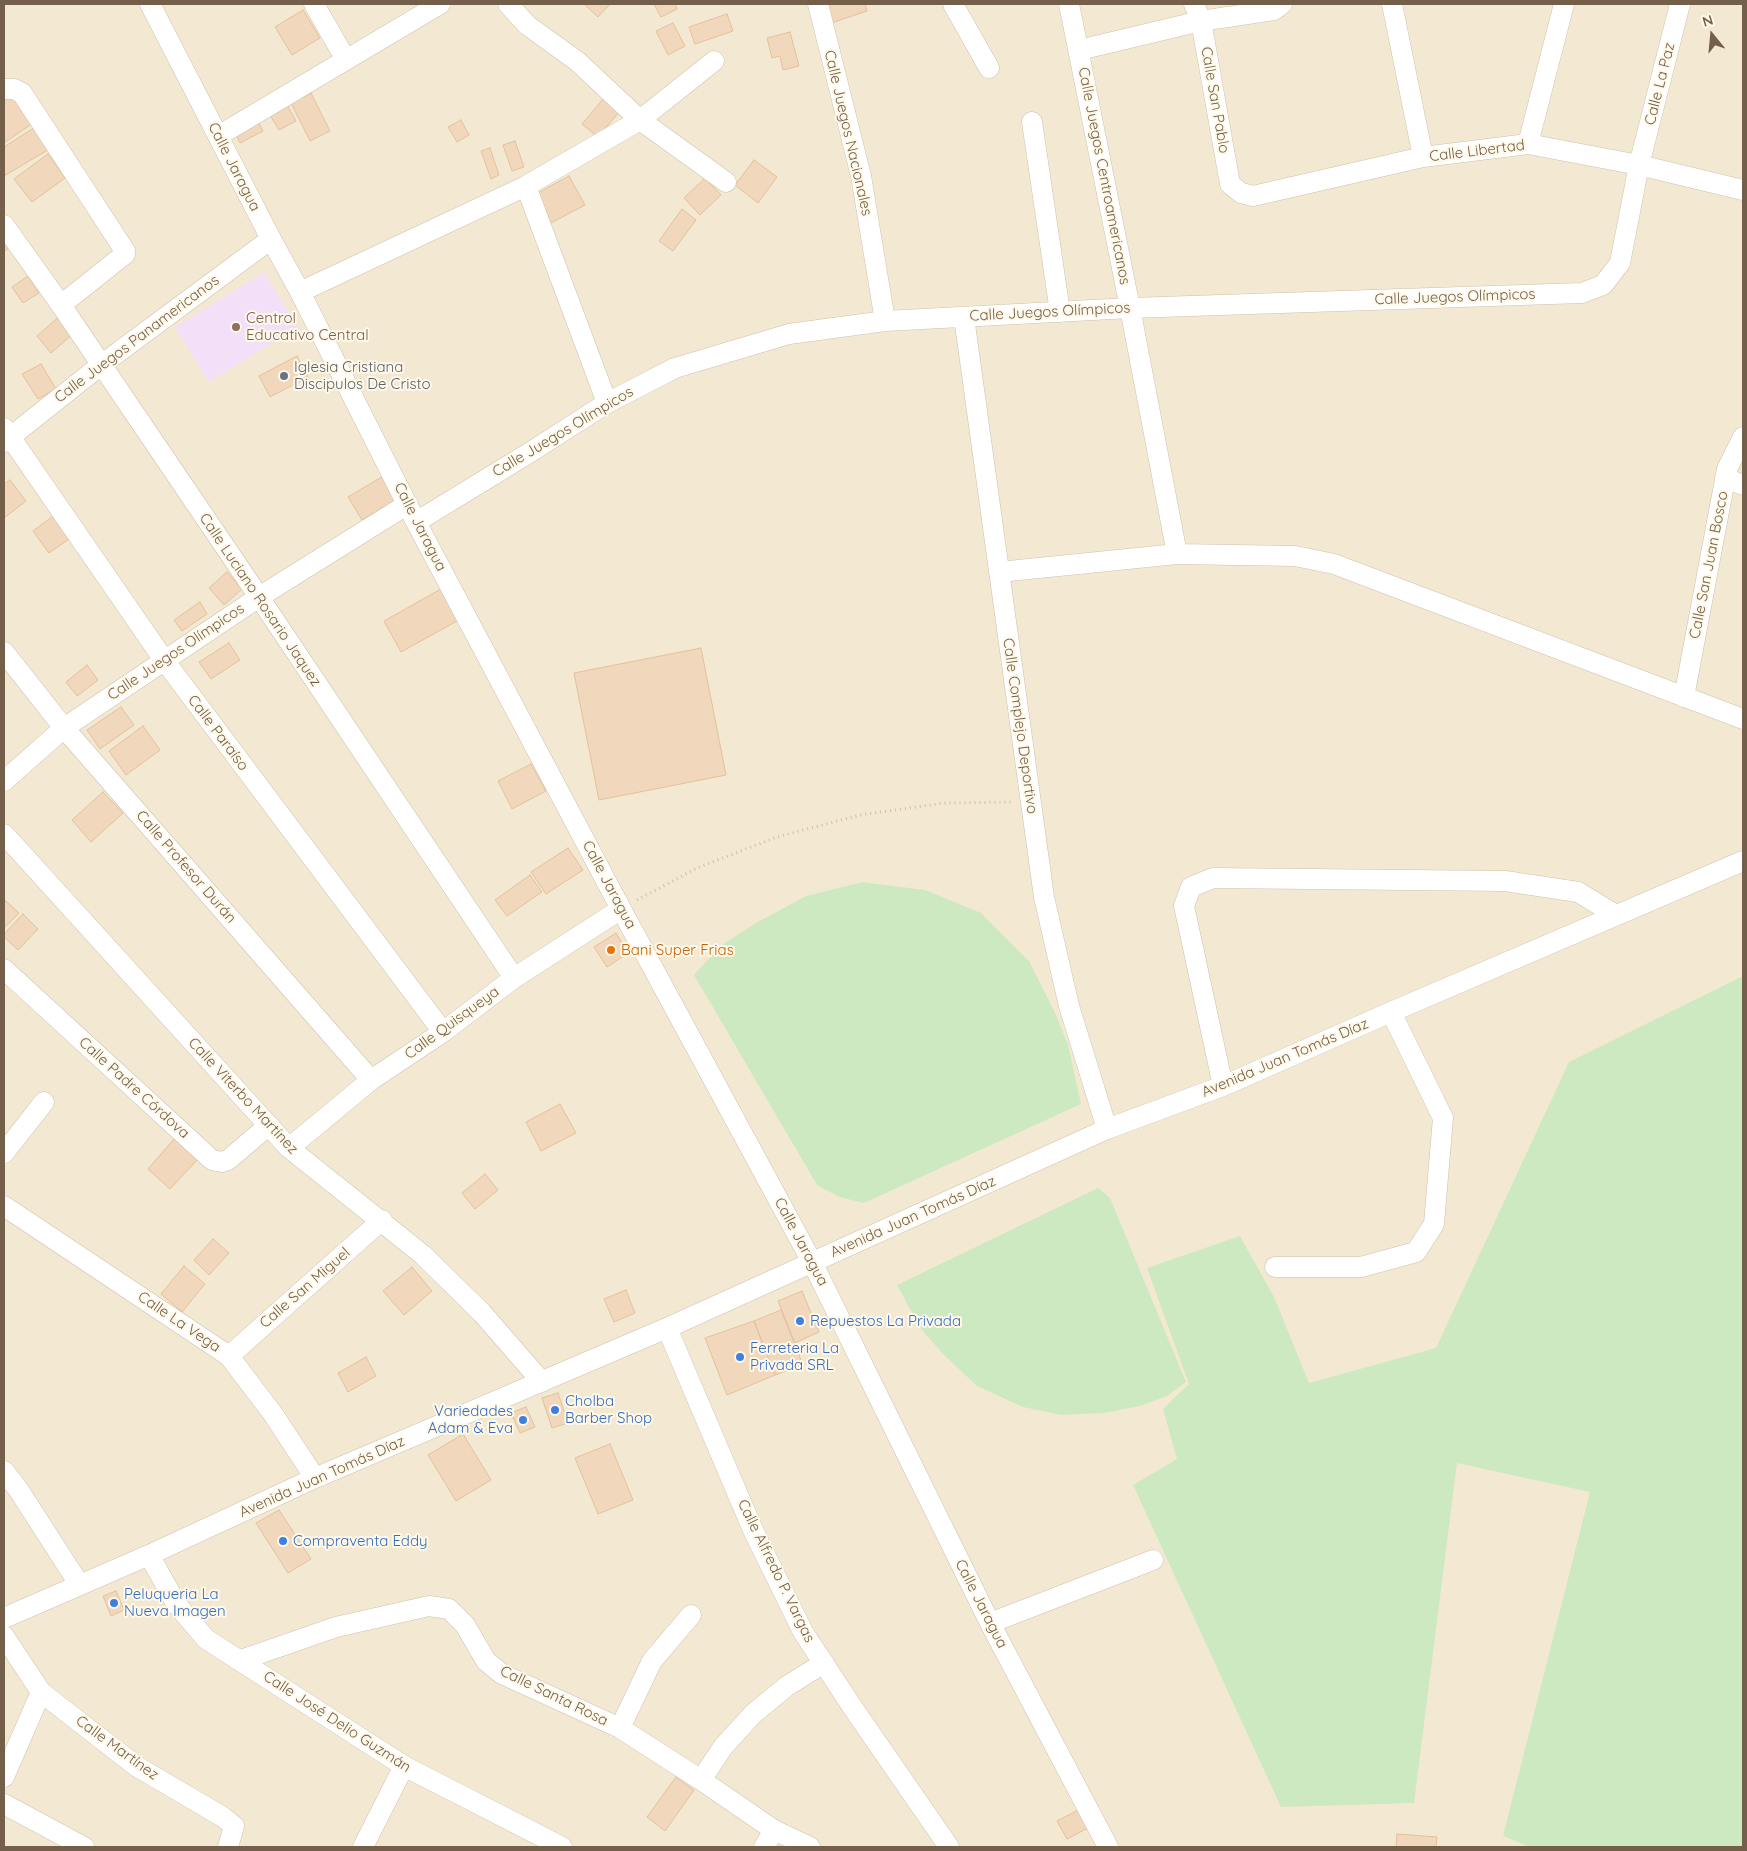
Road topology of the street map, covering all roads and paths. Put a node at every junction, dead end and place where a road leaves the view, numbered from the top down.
1 (150, 4) edge
2 (314, 4) edge
3 (440, 4) edge
4 (508, 4) edge
5 (818, 4) edge
6 (953, 4) edge
7 (1069, 4) edge
8 (1282, 4) edge
9 (1392, 4) edge
10 (1564, 4) edge
11 (1680, 4) edge
12 (1197, 12) edge
13 (1078, 50) junction
14 (346, 60) junction
15 (714, 61) dead end
16 (988, 68) dead end
17 (4, 89) edge
18 (640, 120) junction
19 (1032, 122) dead end
20 (218, 136) junction
21 (1528, 144) junction
22 (1423, 157) junction
23 (1639, 165) junction
24 (726, 182) dead end
25 (526, 186) junction
26 (1743, 190) edge
27 (1241, 193) joint
28 (4, 225) edge
29 (271, 239) junction
30 (300, 292) junction
31 (61, 305) junction
32 (1130, 308) junction
33 (1060, 312) junction
34 (964, 317) junction
35 (885, 321) junction
36 (101, 365) junction
37 (607, 402) junction
38 (6, 435) edge
39 (1743, 437) edge
40 (1734, 482) edge
41 (408, 504) junction
42 (416, 522) junction
43 (1177, 554) junction
44 (999, 572) junction
45 (259, 597) junction
46 (4, 652) edge
47 (164, 660) junction
48 (1684, 696) junction
49 (1743, 718) edge
50 (64, 728) junction
51 (4, 780) edge
52 (1030, 802) junction
53 (4, 834) edge
54 (1743, 861) edge
55 (621, 909) junction
56 (1616, 915) junction
57 (4, 969) edge
58 (514, 978) junction
59 (1391, 1012) junction
60 (443, 1032) junction
61 (371, 1080) junction
62 (1223, 1086) junction
63 (44, 1102) dead end
64 (268, 1125) junction
65 (1107, 1129) junction
66 (289, 1148) junction
67 (4, 1153) edge
68 (4, 1206) edge
69 (382, 1220) junction
70 (812, 1262) junction
71 (1275, 1267) dead end
72 (668, 1328) junction
73 (229, 1356) junction
74 (542, 1382) junction
75 (4, 1471) edge
76 (314, 1478) junction
77 (149, 1555) junction
78 (1153, 1560) dead end
79 (79, 1584) junction
80 (691, 1615) dead end
81 (4, 1618) edge
82 (990, 1623) junction
83 (4, 1636) edge
84 (241, 1660) junction
85 (824, 1663) junction
86 (40, 1692) junction
87 (620, 1728) junction
88 (404, 1766) junction
89 (4, 1777) edge
90 (701, 1780) junction
91 (4, 1804) edge
92 (769, 1839) edge
93 (84, 1847) edge
94 (228, 1847) edge
95 (364, 1847) edge
96 (562, 1847) edge
97 (810, 1847) edge
98 (949, 1847) edge
99 (1108, 1847) edge

1 - 20 street, Calle Jaragua
2 - 14 street
3 - 14 street
4 - 18 street
5 - 35 street, Calle Juegos Nacionales
6 - 16 street
7 - 13 street, Calle Juegos Centroamericanos
8 - 12 street
9 - 22 street
10 - 21 street
11 - 23 street, Calle La Paz
12 - 13 street
12 - 27 street, Calle San Pablo
13 - 32 street, Calle Juegos Centroamericanos
14 - 20 street
15 - 18 street
17 - 31 street
18 - 24 street
18 - 25 street
19 - 33 street
20 - 29 street, Calle Jaragua
21 - 22 street, Calle Libertad
21 - 23 street, Calle Libertad
22 - 27 street, Calle Libertad
23 - 26 street, Calle Libertad
23 - 32 street, Calle Juegos Olímpicos
25 - 30 street
25 - 37 street
28 - 31 street, Calle Luciano Rosario Jaquez
29 - 30 street, Calle Jaragua
29 - 36 street, Calle Juegos Panamericanos
30 - 41 street, Calle Jaragua
31 - 36 street, Calle Luciano Rosario Jaquez
32 - 33 street, Calle Juegos Olímpicos
32 - 43 street, Calle Juegos Centroamericanos
33 - 34 street, Calle Juegos Olímpicos
34 - 35 street, Calle Juegos Olímpicos
34 - 44 street, Calle Complejo Deportivo
35 - 37 street, Calle Juegos Olímpicos
36 - 38 street, Calle Juegos Panamericanos
36 - 45 street, Calle Luciano Rosario Jaquez
37 - 42 street, Calle Juegos Olímpicos
38 - 47 street, Calle Paraíso
39 - 40 street, Calle San Juan Bosco
40 - 48 street, Calle San Juan Bosco
41 - 42 street, Calle Jaragua
41 - 45 street, Calle Juegos Olímpicos
42 - 55 street, Calle Jaragua
43 - 44 street
43 - 48 street
44 - 52 street, Calle Complejo Deportivo
45 - 47 street, Calle Juegos Olímpicos
45 - 58 street, Calle Luciano Rosario Jaquez
46 - 50 street, Calle Profesor Durán
47 - 50 street, Calle Juegos Olímpicos
47 - 60 street, Calle Paraíso
48 - 49 street
50 - 51 street, Calle Juegos Olímpicos
50 - 61 street, Calle Profesor Durán
52 - 55 path
52 - 65 street, Calle Complejo Deportivo
53 - 64 street, Calle Viterbo Martínez
54 - 56 street, Avenida Juan Tomás Díaz
55 - 58 street, Calle Quisqueya
55 - 70 street, Calle Jaragua
56 - 59 street, Avenida Juan Tomás Díaz
56 - 62 street
57 - 64 street, Calle Padre Córdova
58 - 60 street, Calle Quisqueya
59 - 62 street, Avenida Juan Tomás Díaz
59 - 71 street
60 - 61 street, Calle Quisqueya
61 - 66 street, Calle Quisqueya
62 - 65 street, Avenida Juan Tomás Díaz
63 - 67 street
64 - 66 street, Calle Viterbo Martínez
65 - 70 street, Avenida Juan Tomás Díaz
66 - 69 street, Calle Viterbo Martínez
68 - 73 street, Calle La Vega
69 - 73 street, Calle San Miguel
69 - 74 street, Calle Viterbo Martínez
70 - 72 street, Avenida Juan Tomás Díaz
70 - 82 street, Calle Jaragua
72 - 74 street, Avenida Juan Tomás Díaz
72 - 85 street, Calle Alfredo P. Vargas
73 - 76 street, Calle La Vega
74 - 76 street, Avenida Juan Tomás Díaz
75 - 79 street
76 - 77 street, Avenida Juan Tomás Díaz
77 - 79 street, Avenida Juan Tomás Díaz
77 - 84 street, Calle José Delio Guzmán
78 - 82 street
79 - 81 street, Avenida Juan Tomás Díaz
80 - 87 street
82 - 99 street, Calle Jaragua
83 - 86 street, Calle Martínez
84 - 87 street, Calle Santa Rosa
84 - 88 street, Calle José Delio Guzmán
85 - 90 street
85 - 98 street, Calle Alfredo P. Vargas
86 - 89 street
86 - 94 street, Calle Martínez
87 - 90 street, Calle Santa Rosa
88 - 95 street
88 - 96 street, Calle José Delio Guzmán
90 - 92 street, Calle Santa Rosa
91 - 93 street
92 - 97 street, Calle Santa Rosa

